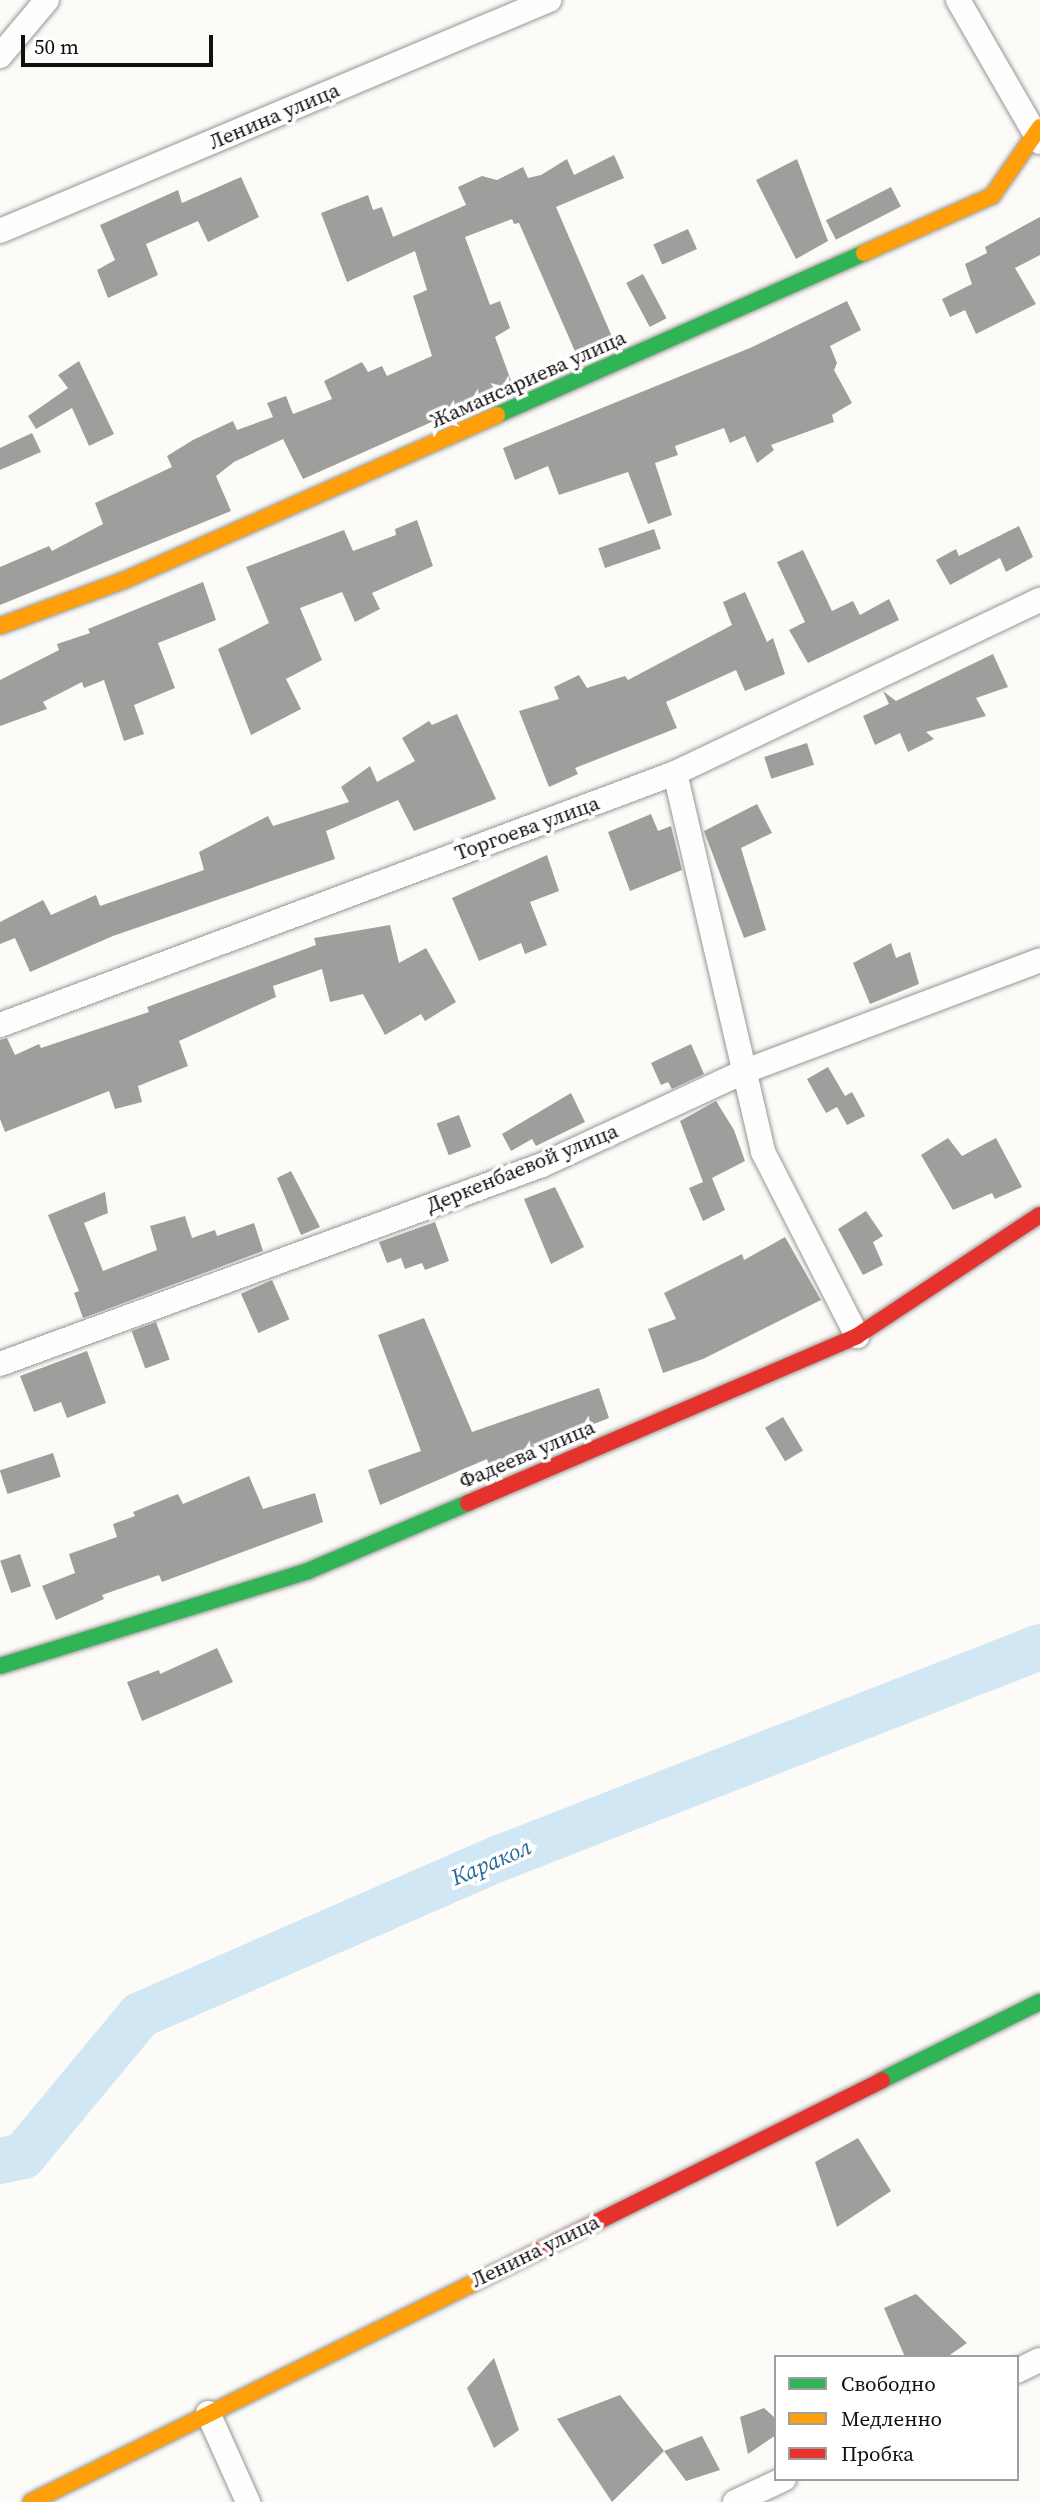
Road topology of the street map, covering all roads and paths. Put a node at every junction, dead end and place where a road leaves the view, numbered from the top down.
1 (47, 0) edge
2 (549, 0) edge
3 (958, 0) edge
4 (0, 56) edge
5 (1039, 135) edge
6 (0, 231) edge
7 (1040, 600) edge
8 (0, 626) edge
9 (675, 773) junction
10 (1040, 960) edge
11 (0, 1025) edge
12 (748, 1070) junction
13 (1040, 1215) edge
14 (857, 1336) junction
15 (0, 1364) edge
16 (0, 1666) edge
17 (1040, 2001) edge
18 (1040, 2360) edge
19 (1019, 2370) edge
20 (208, 2413) junction
21 (780, 2481) edge
22 (31, 2502) edge
23 (248, 2502) edge
24 (735, 2502) edge

1 - 4 street
2 - 6 street, Ленина улица
3 - 5 street
5 - 8 street, Жамансариева улица
7 - 9 street, Торгоева улица
9 - 11 street, Торгоева улица
9 - 12 street
10 - 12 street, Деркенбаевой улица
12 - 14 street
12 - 15 street, Деркенбаевой улица
13 - 14 street, Фадеева улица
14 - 16 street, Фадеева улица
17 - 20 street, Ленина улица
18 - 19 street
20 - 22 street, Ленина улица
20 - 23 street
21 - 24 street

